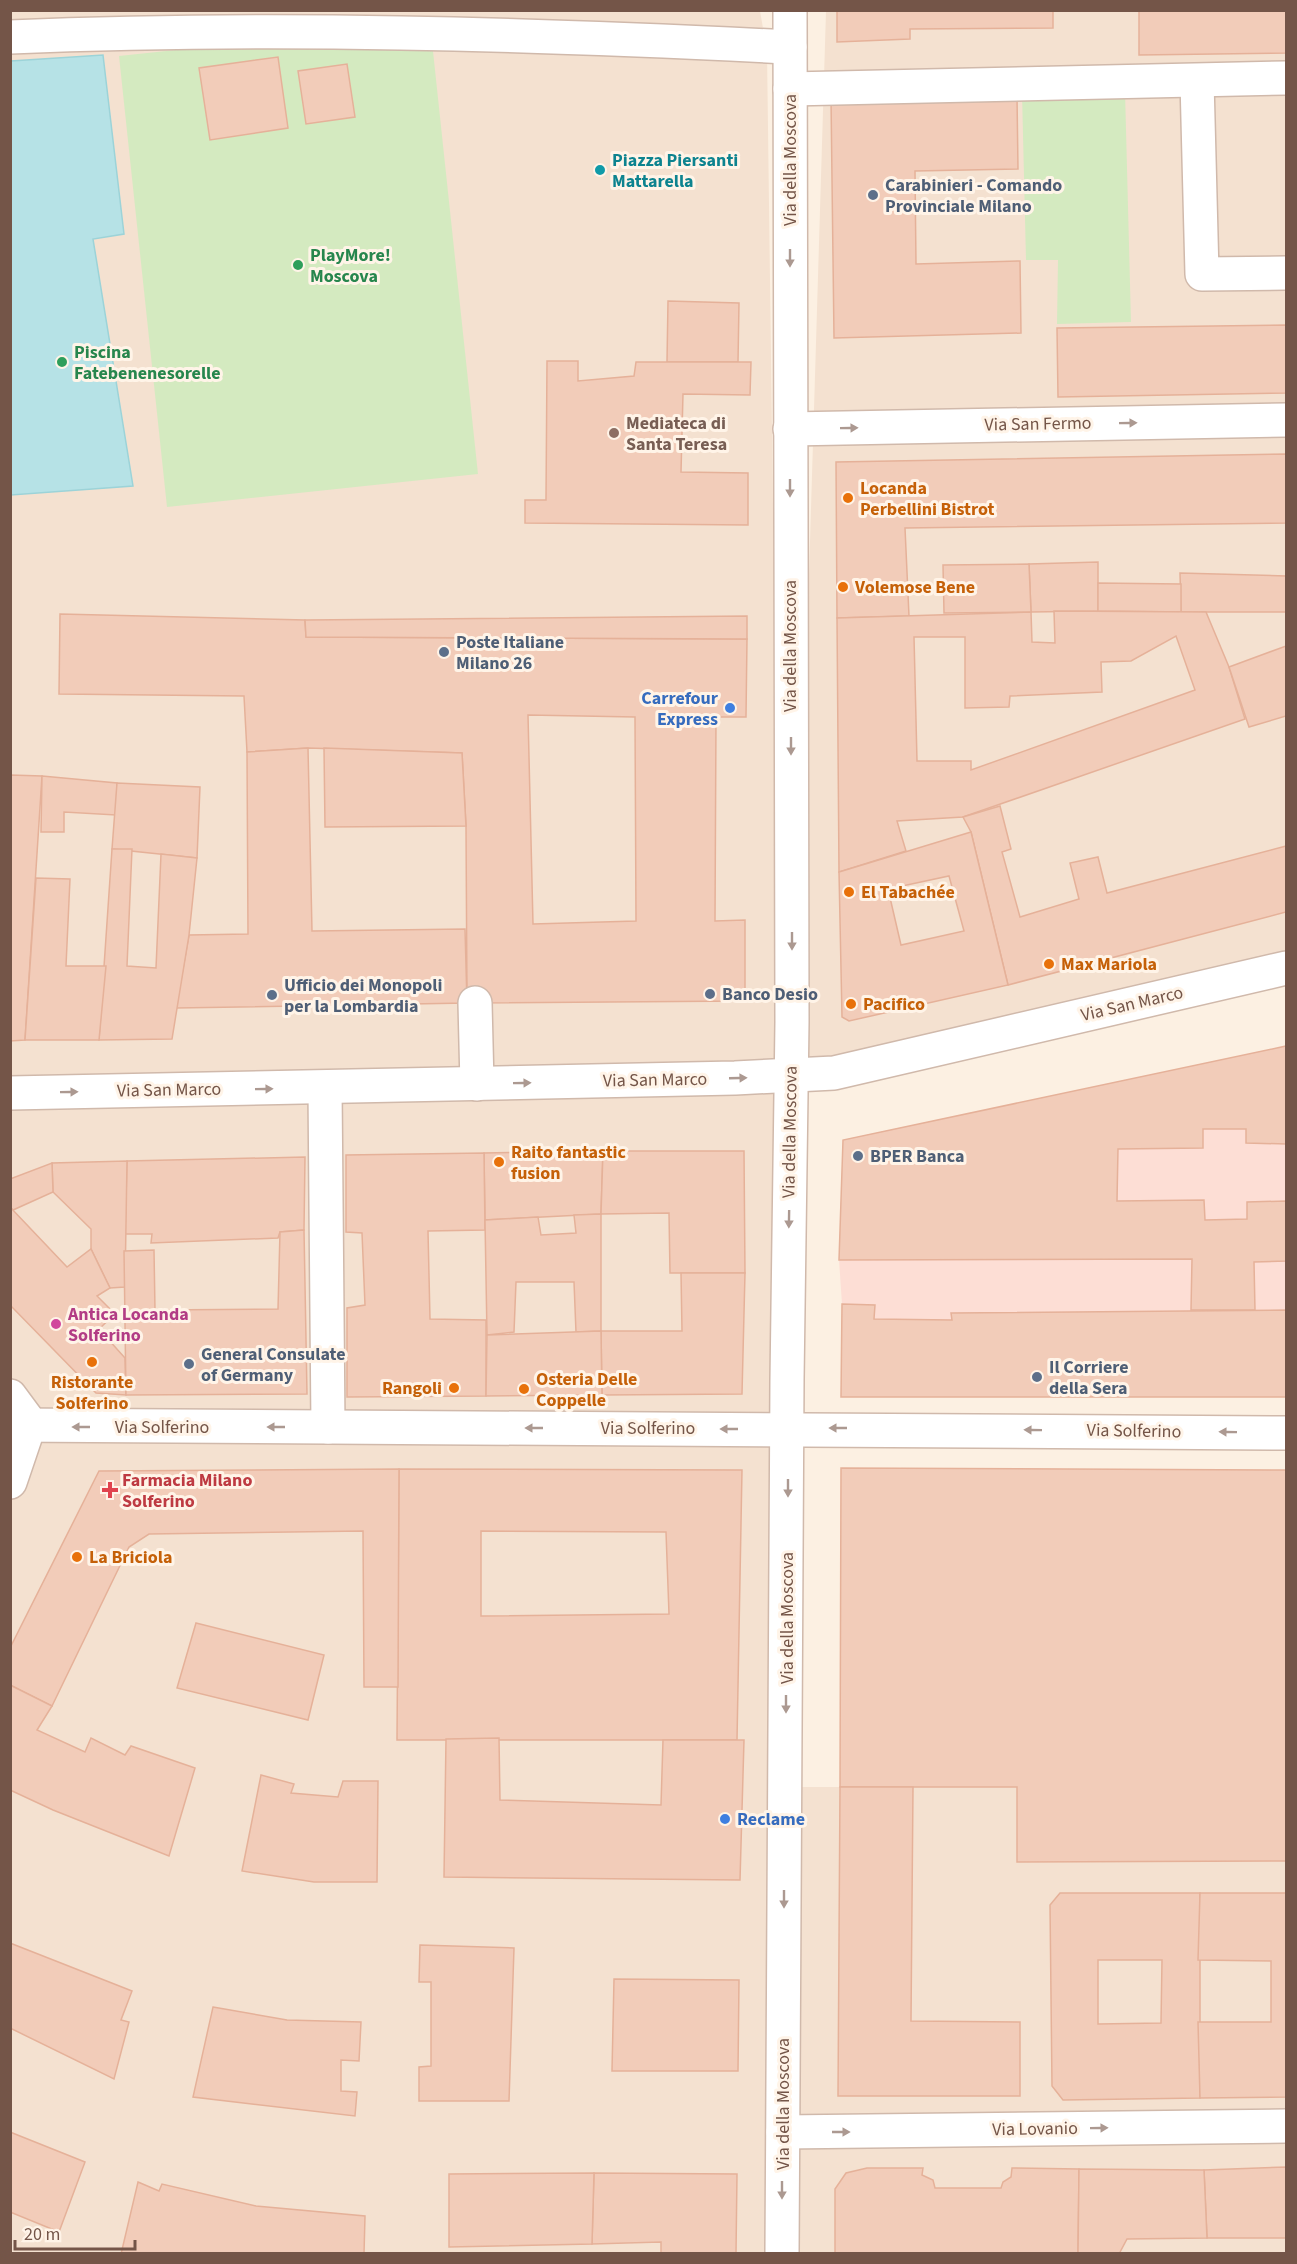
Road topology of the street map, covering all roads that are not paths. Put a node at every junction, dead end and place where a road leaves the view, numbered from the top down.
1 (790, 10) edge
2 (10, 37) edge
3 (790, 47) junction
4 (1287, 78) edge
5 (1197, 81) junction
6 (790, 89) junction
7 (1287, 273) edge
8 (1287, 420) edge
9 (790, 429) junction
10 (1287, 968) edge
11 (476, 1003) dead end
12 (790, 1077) junction
13 (477, 1084) junction
14 (325, 1088) junction
15 (10, 1094) edge
16 (10, 1396) edge
17 (20, 1424) edge
18 (328, 1427) junction
19 (787, 1429) junction
20 (1287, 1433) edge
21 (10, 1482) edge
22 (1287, 2126) edge
23 (783, 2132) junction
24 (782, 2253) edge

1 - 3 street, Via della Moscova
2 - 3 street
3 - 6 street, Via della Moscova
4 - 5 street
5 - 6 street
5 - 7 street
6 -> 9 street, Via della Moscova
9 -> 8 street, Via San Fermo
9 -> 12 street, Via della Moscova
10 - 12 street, Via San Marco
11 - 13 street
13 -> 12 street, Via San Marco
12 -> 19 street, Via della Moscova
13 - 14 street, Via San Marco
15 -> 14 street, Via San Marco
14 - 18 street
16 - 17 street
18 -> 17 street, Via Solferino
17 - 21 street
19 -> 18 street, Via Solferino
20 -> 19 street, Via Solferino
19 -> 23 street, Via della Moscova
23 -> 22 street, Via Lovanio
23 -> 24 street, Via della Moscova

